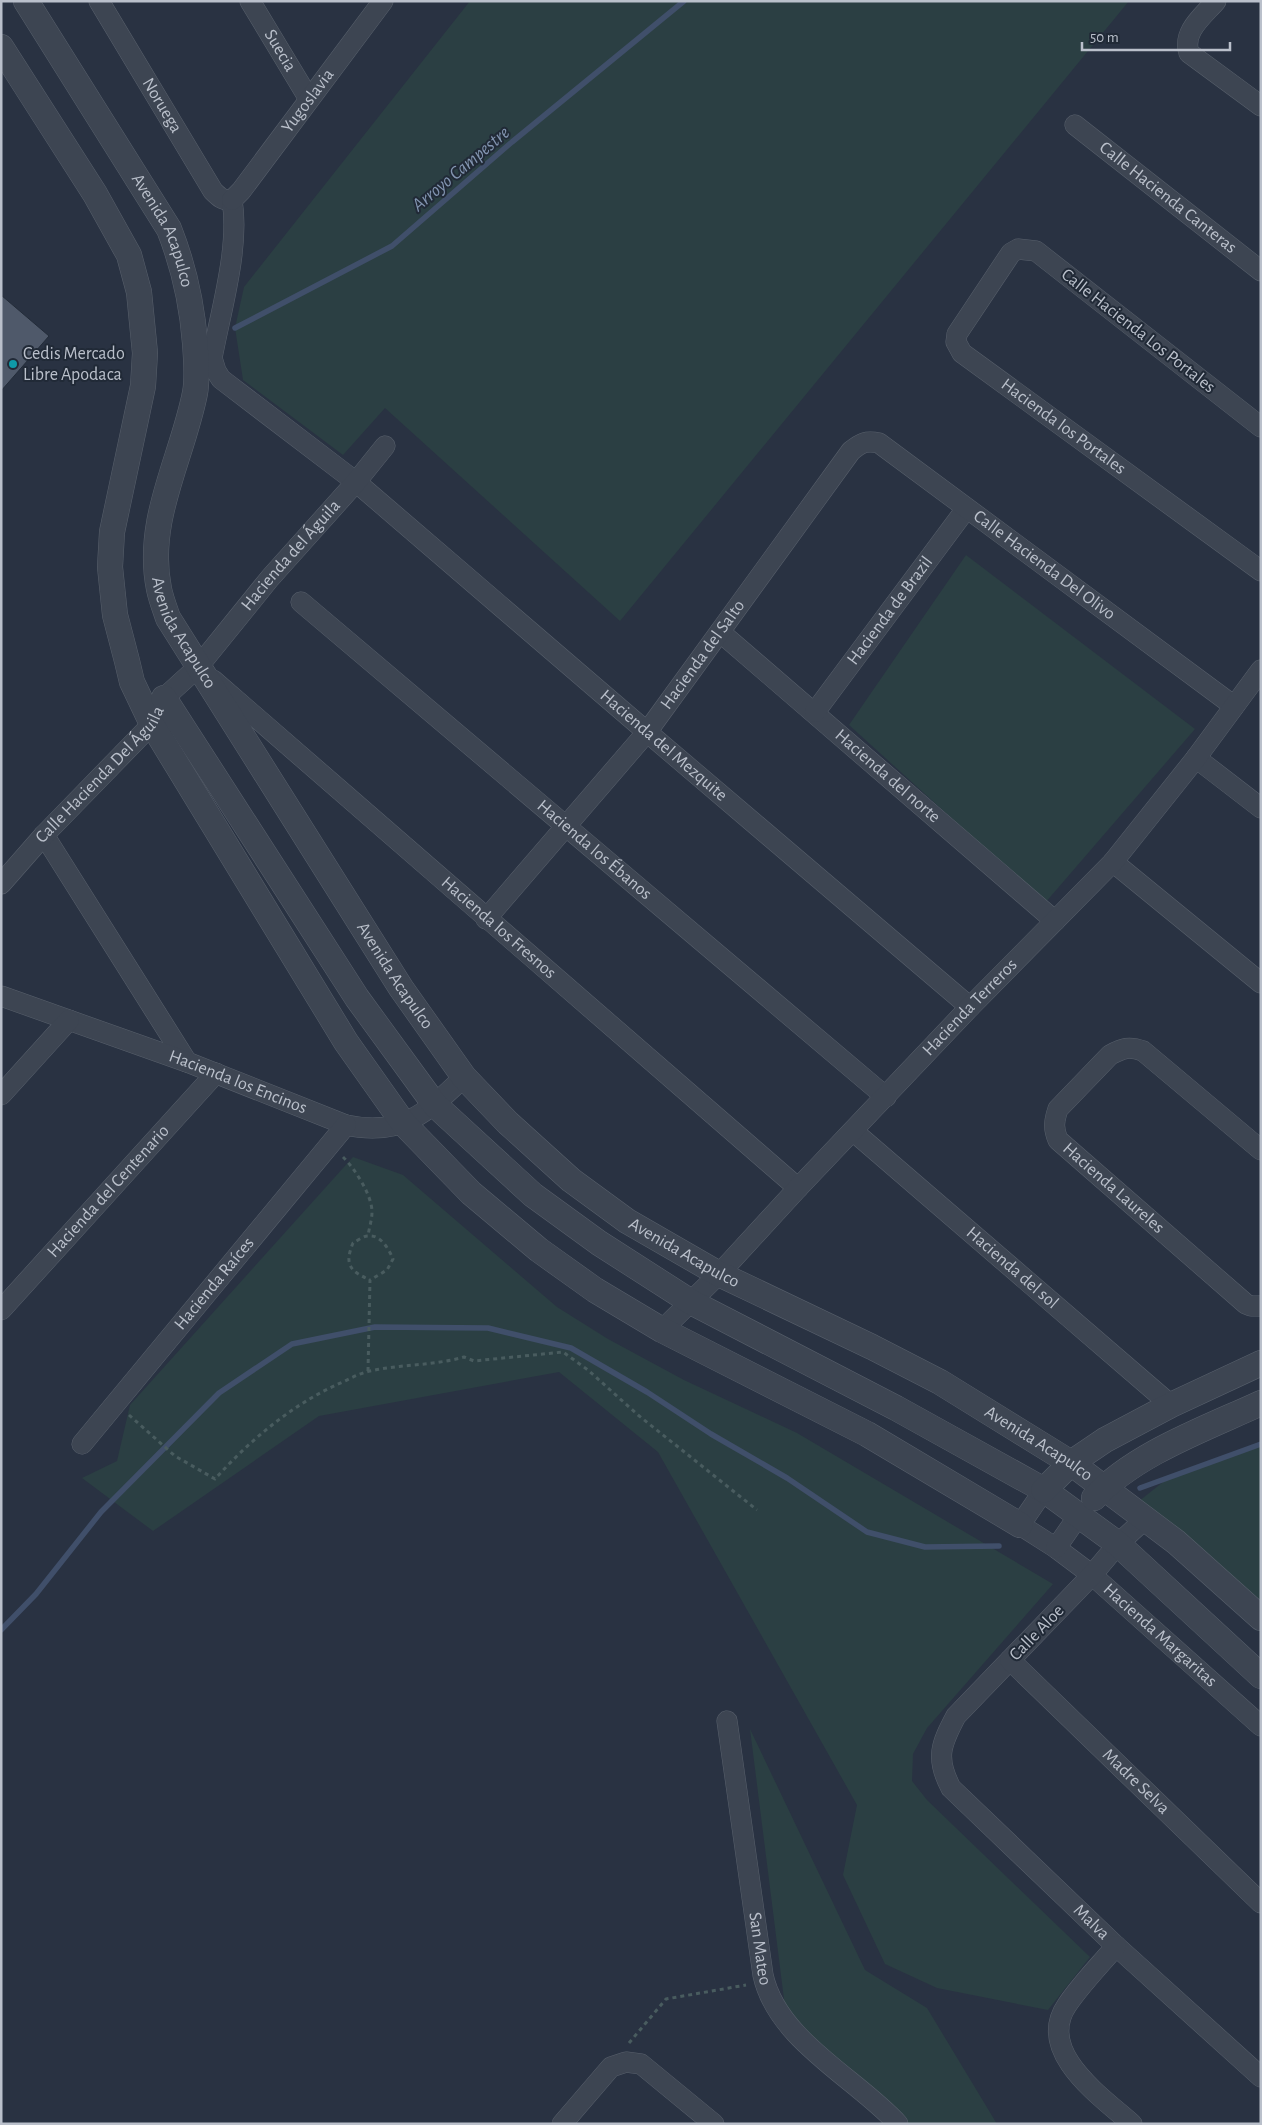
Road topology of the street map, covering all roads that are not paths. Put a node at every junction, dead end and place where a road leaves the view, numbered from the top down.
1 (26, 1) edge
2 (99, 1) edge
3 (250, 1) edge
4 (383, 1) edge
5 (1216, 1) edge
6 (1, 47) edge
7 (309, 99) junction
8 (1261, 106) edge
9 (1075, 125) dead end
10 (232, 200) junction
11 (1011, 253) joint
12 (1261, 270) edge
13 (1261, 427) edge
14 (385, 446) dead end
15 (851, 451) joint
16 (356, 482) junction
17 (966, 509) junction
18 (1261, 571) edge
19 (301, 602) dead end
20 (720, 632) junction
21 (198, 667) junction
22 (1261, 670) edge
23 (164, 698) junction
24 (1234, 706) junction
25 (815, 712) junction
26 (152, 724) junction
27 (647, 732) junction
28 (1196, 758) junction
29 (1261, 808) edge
30 (566, 826) junction
31 (44, 835) junction
32 (1113, 862) junction
33 (1, 884) edge
34 (486, 919) junction
35 (1055, 921) junction
36 (1261, 983) edge
37 (1, 996) edge
38 (970, 1007) junction
39 (69, 1020) junction
40 (187, 1062) junction
41 (216, 1073) junction
42 (464, 1077) junction
43 (1, 1095) edge
44 (886, 1097) junction
45 (435, 1105) junction
46 (404, 1124) junction
47 (346, 1125) junction
48 (854, 1131) junction
49 (1261, 1150) edge
50 (798, 1188) junction
51 (719, 1274) junction
52 (691, 1302) junction
53 (1261, 1306) edge
54 (1, 1310) edge
55 (662, 1330) junction
56 (1261, 1363) edge
57 (1261, 1403) edge
58 (1171, 1405) junction
59 (82, 1444) dead end
60 (1071, 1464) junction
61 (1104, 1487) junction
62 (1044, 1490) junction
63 (1079, 1514) junction
64 (1146, 1519) junction
65 (1020, 1525) junction
66 (1118, 1544) junction
67 (1056, 1548) junction
68 (1092, 1576) junction
69 (1261, 1618) edge
70 (1010, 1660) junction
71 (1261, 1676) edge
72 (727, 1721) dead end
73 (1261, 1726) edge
74 (941, 1754) joint
75 (1261, 1903) edge
76 (1116, 1946) junction
77 (1261, 2078) edge
78 (562, 2124) edge
79 (714, 2124) edge
80 (898, 2124) edge
81 (1132, 2124) edge

1 - 21 street, Avenida Acapulco
2 - 10 street, Noruega
3 - 7 street, Suecia
4 - 7 street, Yugoslavia
5 - 8 street
6 - 26 street
7 - 10 street, Yugoslavia
9 - 12 street, Calle Hacienda Canteras
10 - 16 street, Hacienda del Mezquite
11 - 13 street, Calle Hacienda Los Portales
11 - 18 street, Hacienda los Portales
14 - 16 street, Hacienda del Águila
15 - 17 street, Calle Hacienda Del Olivo
15 - 20 street, Hacienda del Salto
16 - 21 street, Hacienda del Águila
16 - 27 street, Hacienda del Mezquite
17 - 24 street, Calle Hacienda Del Olivo
17 - 25 street, Hacienda de Brazil
19 - 30 street, Hacienda los Ébanos
20 - 25 street, Hacienda del norte
20 - 27 street, Hacienda del Salto
21 - 23 street, Calle Hacienda Del Águila
21 - 34 street, Hacienda los Fresnos
21 - 42 street, Avenida Acapulco
22 - 24 street, Hacienda Terreros
23 - 26 street, Calle Hacienda Del Águila
23 - 45 street, Avenida Acapulco
24 - 28 street, Hacienda Terreros
25 - 35 street, Hacienda del norte
26 - 31 street, Calle Hacienda Del Águila
26 - 46 street
27 - 30 street, Hacienda del Salto
27 - 38 street, Hacienda del Mezquite
28 - 29 street
28 - 32 street, Hacienda Terreros
30 - 34 street, Hacienda del Salto
30 - 44 street, Hacienda los Ébanos
31 - 33 street, Calle Hacienda Del Águila
31 - 40 street
32 - 35 street, Hacienda Terreros
32 - 36 street
34 - 50 street, Hacienda los Fresnos
35 - 38 street, Hacienda Terreros
37 - 39 street, Hacienda los Encinos
38 - 44 street, Hacienda Terreros
39 - 40 street, Hacienda los Encinos
39 - 43 street
40 - 41 street, Hacienda los Encinos
41 - 47 street, Hacienda los Encinos
41 - 54 street, Hacienda del Centenario
42 - 45 street, Hacienda los Encinos
42 - 51 street, Avenida Acapulco
44 - 48 street, Hacienda Terreros
45 - 46 street, Hacienda los Encinos
45 - 52 street, Avenida Acapulco
46 - 47 street, Hacienda los Encinos
46 - 55 street
47 - 59 street, Hacienda Raíces
48 - 50 street, Hacienda Terreros
48 - 58 street, Hacienda del sol
49 - 53 street, Hacienda Laureles
50 - 51 street, Hacienda Terreros
51 - 52 street, Hacienda Terreros
51 - 60 street, Avenida Acapulco
52 - 55 street, Hacienda Terreros
52 - 62 street, Avenida Acapulco
55 - 65 street
56 - 58 street
57 - 61 street
58 - 60 street
60 - 61 street, Avenida Acapulco
60 - 62 street
61 - 63 street
61 - 64 street, Avenida Acapulco
62 - 63 street
62 - 65 street
63 - 66 street
63 - 67 street
64 - 66 street, Calle Aloe
64 - 69 street, Avenida Acapulco
65 - 67 street, Hacienda Margaritas
66 - 68 street, Calle Aloe
66 - 71 street
67 - 68 street, Hacienda Margaritas
68 - 70 street, Calle Aloe
68 - 73 street, Hacienda Margaritas
70 - 74 street, Calle Aloe
70 - 75 street, Madre Selva
72 - 80 street, San Mateo
74 - 76 street, Malva
76 - 77 street, Malva
76 - 81 street
78 - 79 street

